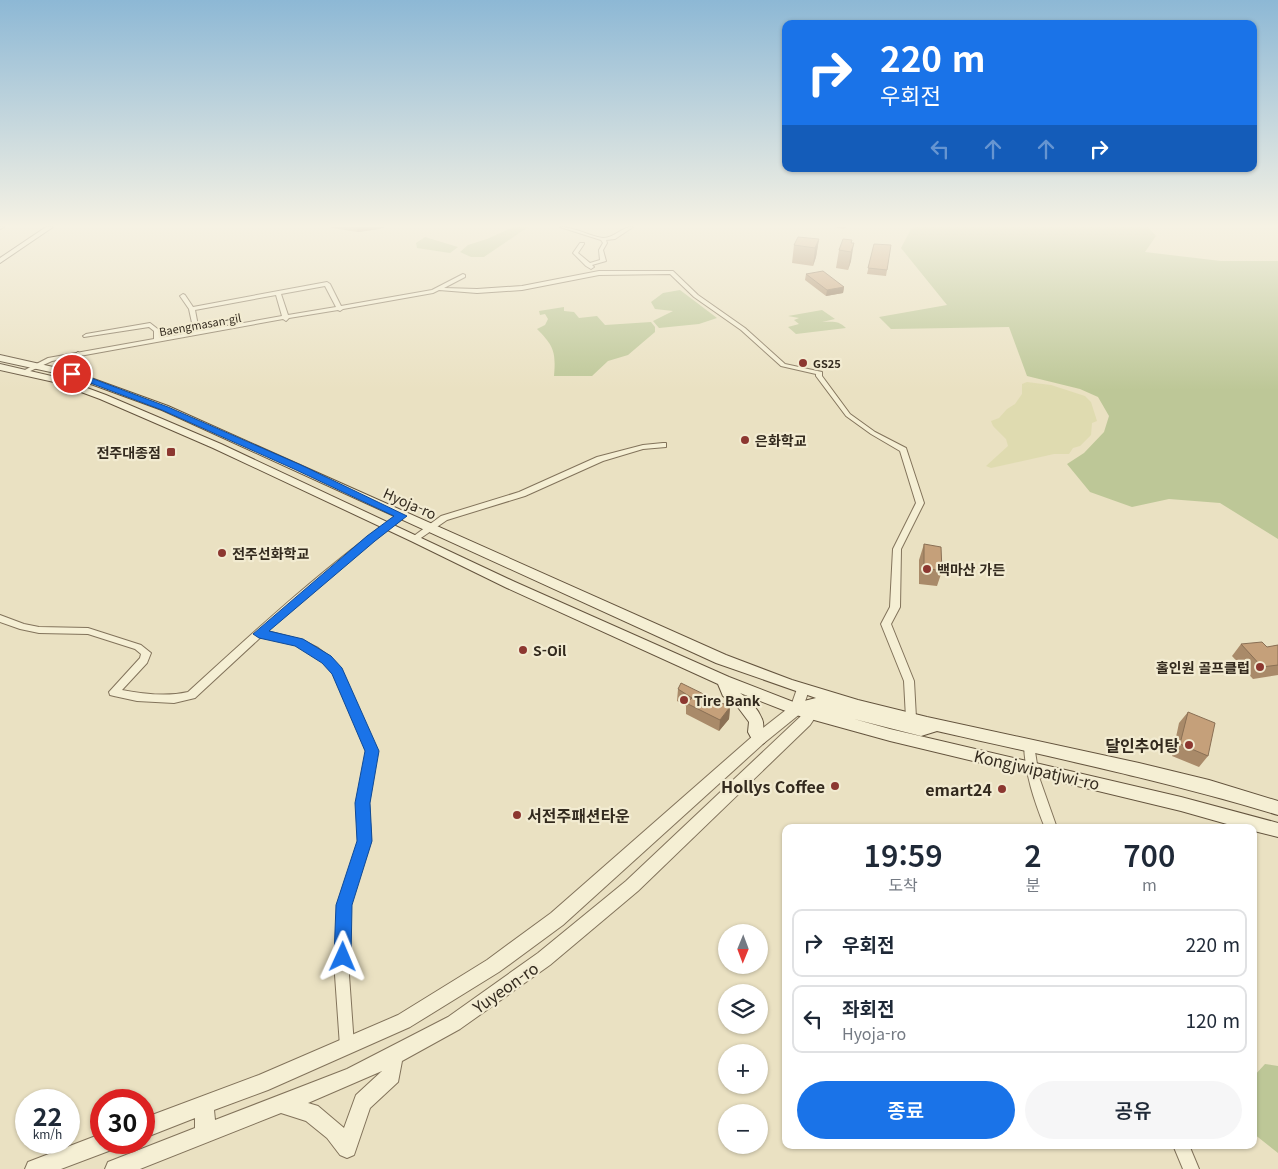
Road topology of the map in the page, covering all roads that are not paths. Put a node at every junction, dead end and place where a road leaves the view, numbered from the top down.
1 (453, 282) edge
2 (555, 282) edge
3 (681, 282) edge
4 (440, 289) junction
5 (278, 292) junction
6 (183, 296) dead end
7 (192, 309) junction
8 (340, 309) junction
9 (286, 319) junction
10 (197, 334) junction
11 (86, 336) dead end
12 (157, 341) junction
13 (78, 355) junction
14 (0, 358) edge
15 (39, 365) junction
16 (0, 367) edge
17 (24, 372) junction
18 (72, 374) junction
19 (663, 445) dead end
20 (402, 516) junction
21 (387, 526) junction
22 (429, 527) junction
23 (415, 538) junction
24 (0, 618) edge
25 (259, 634) junction
26 (724, 681) junction
27 (803, 690) joint
28 (811, 706) junction
29 (911, 718) junction
30 (940, 725) junction
31 (759, 739) junction
32 (1029, 745) junction
33 (1029, 766) junction
34 (1278, 808) edge
35 (1049, 824) edge
36 (1256, 824) edge
37 (1257, 824) edge
38 (1278, 830) edge
39 (631, 855) junction
40 (647, 871) junction
41 (347, 1046) junction
42 (394, 1056) junction
43 (205, 1104) junction
44 (281, 1104) junction
45 (155, 1124) edge
46 (205, 1134) junction
47 (90, 1148) edge
48 (1182, 1149) edge
49 (35, 1169) edge
50 (115, 1169) edge
51 (1190, 1169) edge

1 - 4 street, Baengmasan-gil
2 - 4 street, Baengmasan-gil
3 - 29 street, Baengmasan-gil
4 - 8 street, Baengmasan-gil
5 - 7 street
5 - 8 street
5 - 9 street
6 - 7 street
7 - 10 street
8 - 9 street, Baengmasan-gil
9 - 10 street, Baengmasan-gil
10 - 12 street, Baengmasan-gil
11 - 12 street
12 - 13 street, Baengmasan-gil
13 - 15 street, Baengmasan-gil
13 - 18 main road
14 - 15 main road, Hyoja-ro
15 - 17 street, Baengmasan-gil
15 - 18 main road, Hyoja-ro
16 - 17 main road
17 - 21 main road
18 - 20 main road, Hyoja-ro
19 - 22 street
20 - 21 street
20 - 22 main road, Hyoja-ro
21 - 23 main road
21 - 25 street
22 - 23 street
22 - 27 main road, Hyoja-ro
23 - 26 main road
24 - 25 street
25 - 41 street
26 - 28 main road
26 - 31 main road
27 - 28 street, Yuyeon-ro
28 - 29 main road, Kongjwipatjwi-ro
28 - 30 main road
28 - 31 street, Yuyeon-ro
28 - 33 main road, Kongjwipatjwi-ro
28 - 40 street, Yuyeon-ro
29 - 30 main road, Kongjwipatjwi-ro
30 - 32 main road, Kongjwipatjwi-ro
31 - 39 street, Yuyeon-ro
32 - 33 street
32 - 34 main road, Kongjwipatjwi-ro
33 - 35 street
33 - 36 main road, Kongjwipatjwi-ro
37 - 38 main road, Kongjwipatjwi-ro
39 - 40 street
39 - 41 street, Yuyeon-ro
40 - 42 street, Yuyeon-ro
41 - 43 street, Yuyeon-ro
42 - 44 street, Yuyeon-ro
42 - 44 street
43 - 45 street, Yuyeon-ro
43 - 46 street
44 - 46 street, Yuyeon-ro
46 - 50 street, Yuyeon-ro
47 - 49 street
48 - 51 street

